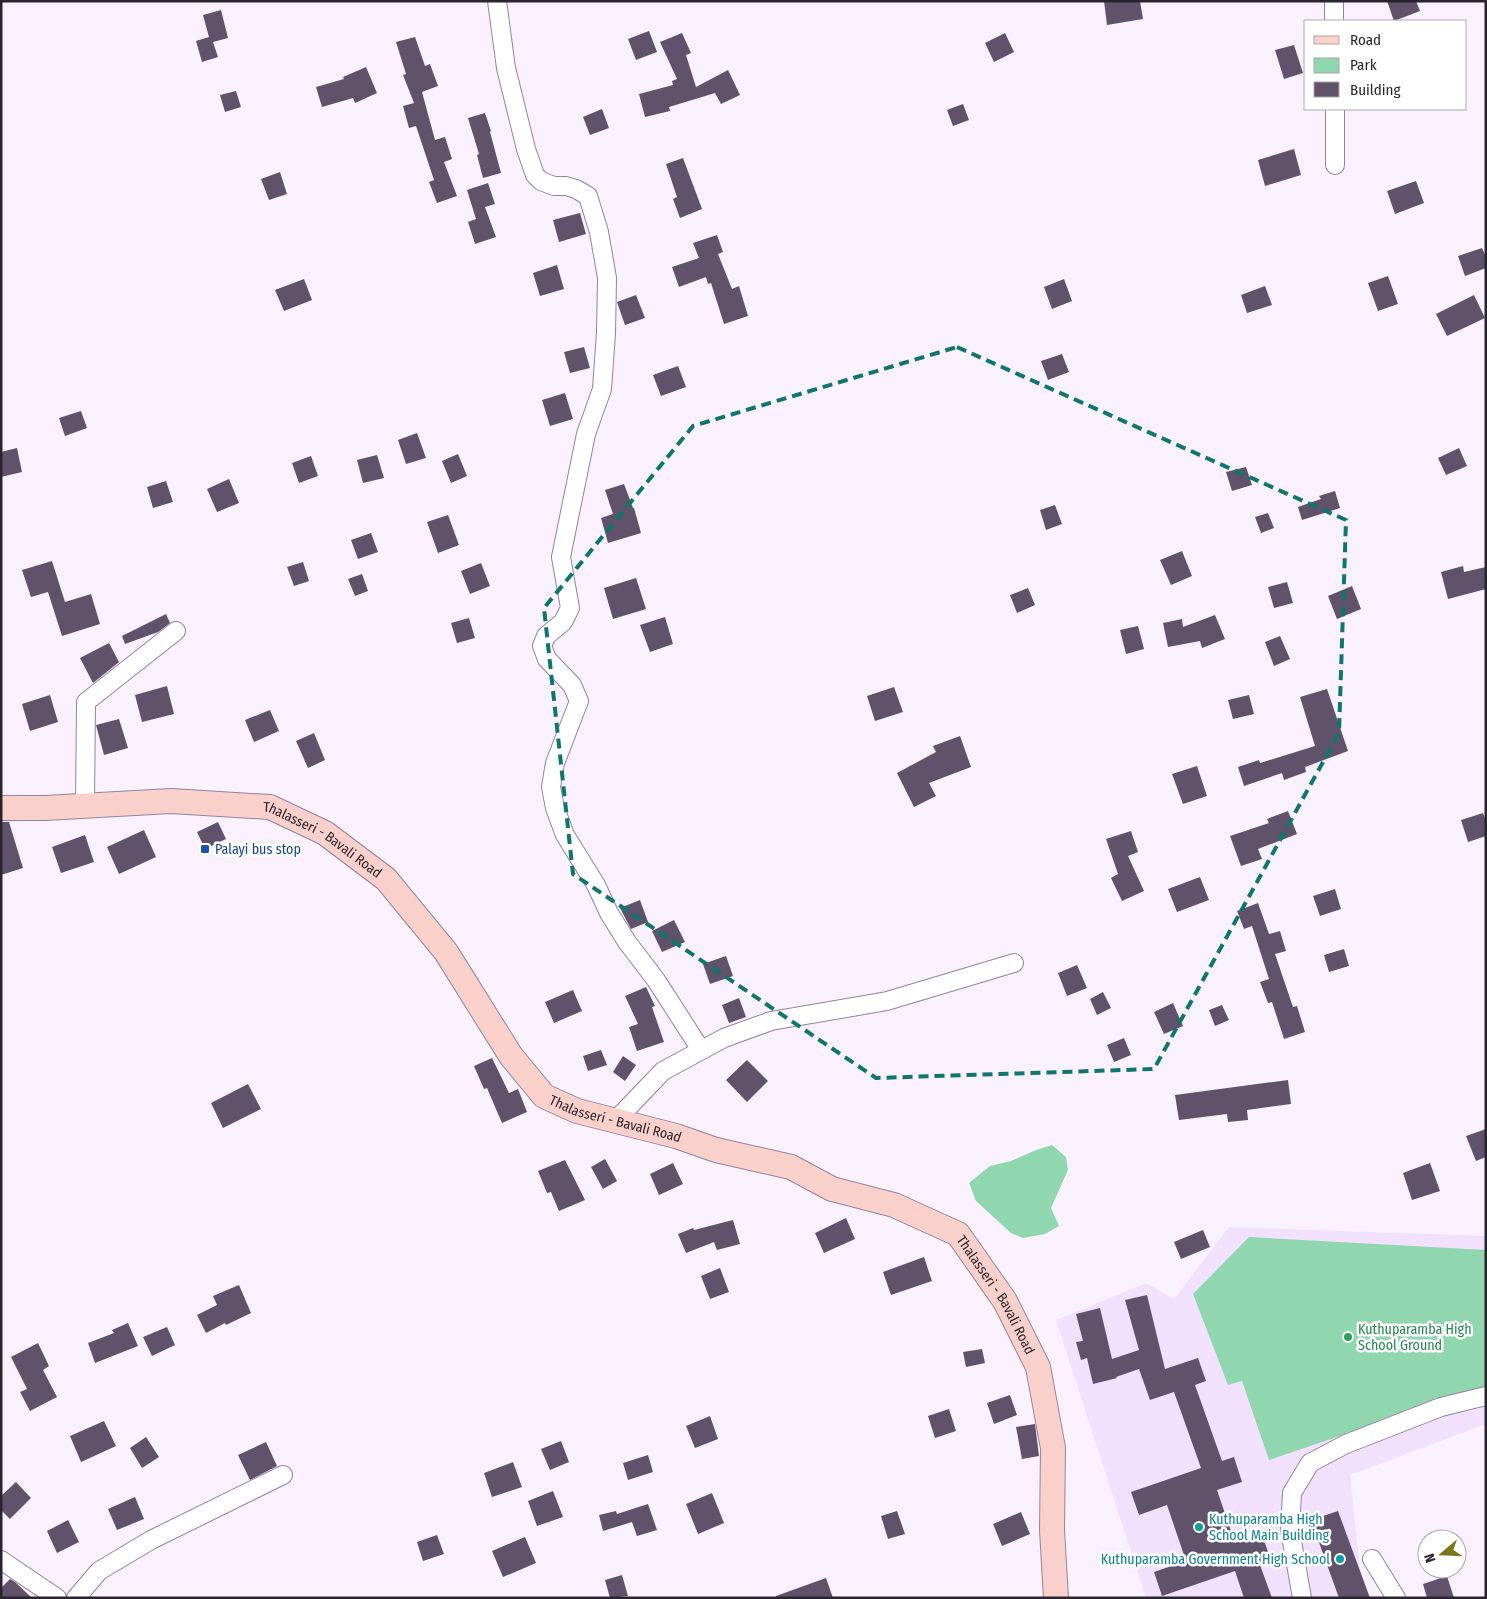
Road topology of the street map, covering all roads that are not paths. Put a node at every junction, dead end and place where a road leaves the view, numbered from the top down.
1 (497, 1) edge
2 (1334, 1) edge
3 (1334, 20) edge
4 (1335, 110) edge
5 (1335, 165) dead end
6 (176, 631) dead end
7 (85, 806) junction
8 (1, 808) edge
9 (1014, 963) dead end
10 (700, 1050) junction
11 (615, 1121) junction
12 (1486, 1396) edge
13 (283, 1475) dead end
14 (1372, 1559) dead end
15 (1, 1560) edge
16 (57, 1598) edge
17 (76, 1598) edge
18 (1056, 1598) edge
19 (1302, 1598) edge
20 (1396, 1598) edge

1 - 10 street
2 - 3 street
4 - 5 street
6 - 7 street
7 - 8 main road, Thalasseri - Bavali Road
7 - 11 main road, Thalasseri - Bavali Road
9 - 10 street
10 - 11 street
11 - 18 main road, Thalasseri - Bavali Road
12 - 19 street
13 - 17 street
14 - 20 street
15 - 16 street

